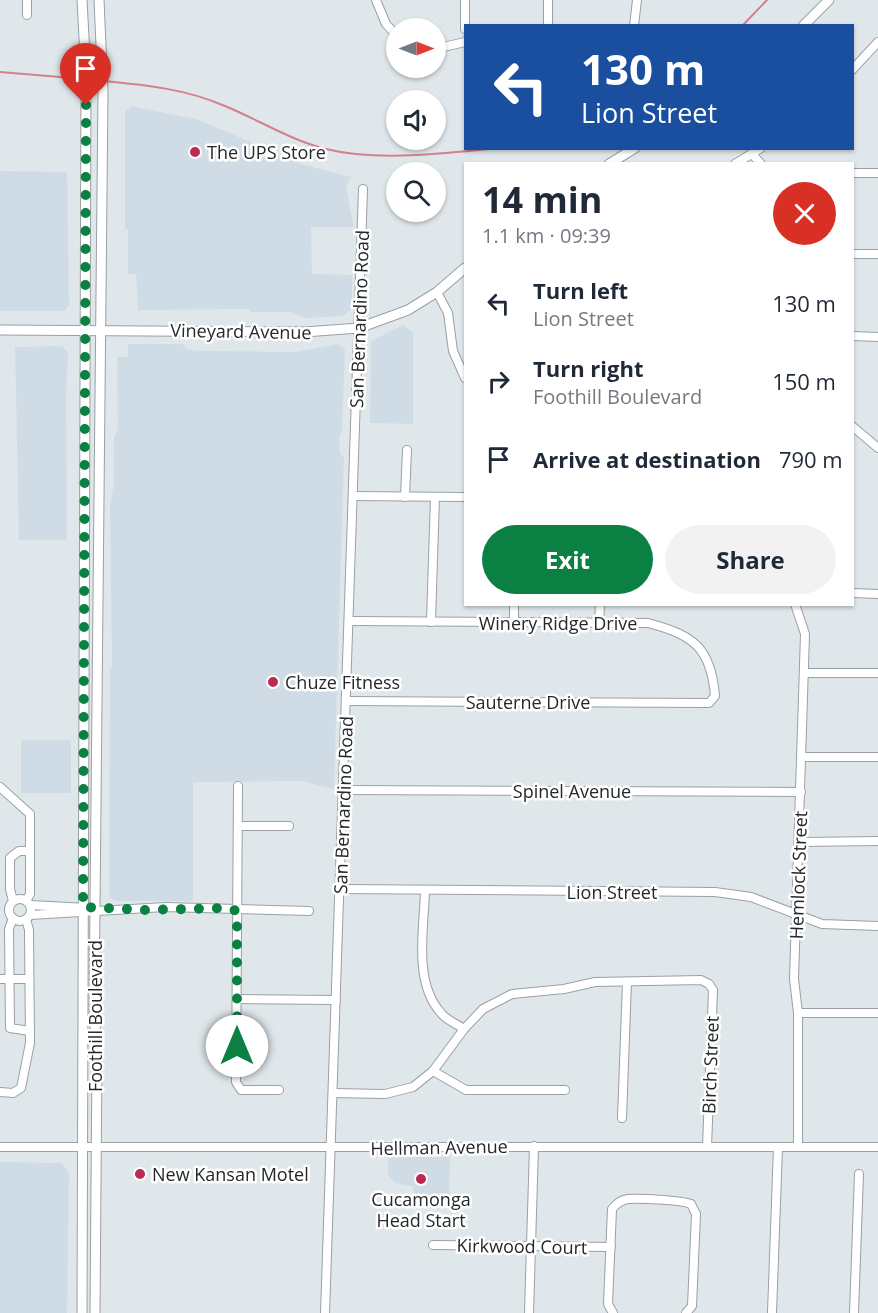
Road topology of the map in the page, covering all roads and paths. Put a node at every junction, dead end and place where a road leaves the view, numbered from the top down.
1 (27, 0) edge
2 (82, 0) edge
3 (99, 0) edge
4 (376, 0) edge
5 (465, 0) edge
6 (548, 0) edge
7 (637, 0) edge
8 (829, 0) edge
9 (27, 15) dead end
10 (386, 24) edge
11 (465, 24) edge
12 (548, 24) edge
13 (634, 24) edge
14 (805, 24) edge
15 (464, 42) edge
16 (878, 42) edge
17 (446, 46) edge
18 (854, 68) edge
19 (632, 150) edge
20 (758, 150) edge
21 (752, 154) junction
22 (612, 162) edge
23 (738, 162) edge
24 (759, 162) edge
25 (854, 173) edge
26 (878, 173) edge
27 (363, 189) dead end
28 (854, 254) edge
29 (878, 254) edge
30 (464, 269) edge
31 (437, 292) junction
32 (359, 328) junction
33 (0, 330) edge
34 (84, 330) junction
35 (100, 330) junction
36 (854, 336) edge
37 (878, 337) edge
38 (464, 376) edge
39 (854, 428) edge
40 (878, 448) edge
41 (407, 450) dead end
42 (353, 496) junction
43 (405, 497) junction
44 (435, 497) junction
45 (464, 497) edge
46 (854, 593) edge
47 (878, 594) edge
48 (514, 606) edge
49 (600, 606) edge
50 (796, 606) edge
51 (349, 621) junction
52 (431, 622) junction
53 (514, 624) junction
54 (599, 624) junction
55 (805, 673) junction
56 (878, 673) edge
57 (346, 701) junction
58 (709, 703) joint
59 (802, 757) junction
60 (878, 757) edge
61 (238, 786) dead end
62 (0, 787) edge
63 (343, 790) junction
64 (801, 792) junction
65 (238, 826) junction
66 (289, 826) dead end
67 (800, 842) junction
68 (878, 842) edge
69 (30, 851) junction
70 (340, 889) junction
71 (425, 891) junction
72 (13, 901) junction
73 (28, 903) junction
74 (83, 910) junction
75 (96, 910) junction
76 (237, 911) junction
77 (309, 911) dead end
78 (797, 915) junction
79 (28, 917) junction
80 (13, 918) junction
81 (878, 926) edge
82 (0, 979) edge
83 (9, 979) junction
84 (29, 979) junction
85 (627, 982) junction
86 (237, 999) junction
87 (336, 1000) junction
88 (798, 1012) junction
89 (878, 1012) edge
90 (464, 1029) junction
91 (30, 1031) junction
92 (433, 1071) junction
93 (279, 1090) dead end
94 (565, 1090) dead end
95 (0, 1092) edge
96 (333, 1093) junction
97 (622, 1118) dead end
98 (534, 1146) junction
99 (707, 1146) junction
100 (0, 1147) edge
101 (778, 1147) junction
102 (798, 1147) junction
103 (878, 1147) edge
104 (82, 1148) junction
105 (94, 1148) junction
106 (331, 1148) junction
107 (860, 1174) dead end
108 (433, 1245) dead end
109 (531, 1245) junction
110 (611, 1247) junction
111 (612, 1312) edge
112 (688, 1312) edge
113 (82, 1313) edge
114 (95, 1313) edge
115 (325, 1313) edge
116 (529, 1313) edge
117 (772, 1313) edge
118 (854, 1313) edge

1 - 9 street
2 - 34 main road, Foothill Boulevard
3 - 35 main road, Foothill Boulevard
4 - 10 street
5 - 11 street
6 - 12 street
7 - 13 street
8 - 14 main road
15 - 17 street
16 - 18 street
19 - 22 main road
20 - 21 street
21 - 23 street
21 - 24 street
25 - 26 street
27 - 32 street, San Bernardino Road
28 - 29 street
30 - 31 main road, Vineyard Avenue
31 - 32 main road, Vineyard Avenue
31 - 38 street
32 - 35 main road, Vineyard Avenue
32 - 42 street, San Bernardino Road
33 - 34 main road, Vineyard Avenue
34 - 35 main road, Vineyard Avenue
34 - 74 main road, Foothill Boulevard
35 - 75 main road, Foothill Boulevard
36 - 37 street
39 - 40 street
41 - 43 street
42 - 43 street
42 - 51 street, San Bernardino Road
43 - 44 street
44 - 45 street
44 - 52 street
46 - 47 street
48 - 53 street
49 - 54 street
50 - 55 street, Hemlock Street
51 - 52 street, Winery Ridge Drive
51 - 57 street, San Bernardino Road
52 - 53 street, Winery Ridge Drive
53 - 54 street, Winery Ridge Drive
54 - 58 street, Winery Ridge Drive
55 - 56 street
55 - 59 street, Hemlock Street
57 - 58 street, Sauterne Drive
57 - 63 street, San Bernardino Road
59 - 60 street
59 - 64 street, Hemlock Street
61 - 65 street
62 - 69 street
63 - 64 street, Spinel Avenue
63 - 70 street, San Bernardino Road
64 - 67 street, Hemlock Street
65 - 66 street
65 - 76 street
67 - 68 street
67 - 78 street, Hemlock Street
69 - 72 street
69 - 73 street
70 - 71 street, Lion Street
70 - 87 street, San Bernardino Road
71 - 78 street, Lion Street
71 - 90 street
72 - 73 street
72 - 80 street
73 - 74 street
73 - 79 street
74 - 75 street
74 - 79 street
74 - 104 main road, Foothill Boulevard
75 - 76 street
75 - 105 main road, Foothill Boulevard
76 - 77 street
76 - 86 street
78 - 81 street, Lion Street
78 - 88 street, Hemlock Street
79 - 80 street
79 - 84 street
80 - 83 street
82 - 83 street
83 - 84 street
83 - 91 street
84 - 91 street
85 - 90 street
85 - 97 street
85 - 99 street, Birch Street
86 - 87 street
86 - 93 street
87 - 96 street, San Bernardino Road
88 - 89 street
88 - 102 street, Hemlock Street
90 - 92 street
91 - 95 street
92 - 94 street
92 - 96 street
96 - 106 street, San Bernardino Road
98 - 99 street, Hellman Avenue
98 - 106 street, Hellman Avenue
98 - 109 street
99 - 101 street, Hellman Avenue
100 - 104 street, Hellman Avenue
101 - 102 street, Hellman Avenue
101 - 117 street
102 - 103 street, Hellman Avenue
104 - 105 street, Hellman Avenue
104 - 113 main road, Foothill Boulevard
105 - 106 street, Hellman Avenue
105 - 114 main road, Foothill Boulevard
106 - 115 street, San Bernardino Road
107 - 118 street
108 - 109 street, Kirkwood Court
109 - 110 street, Kirkwood Court
109 - 116 street
110 - 111 street
110 - 112 street

